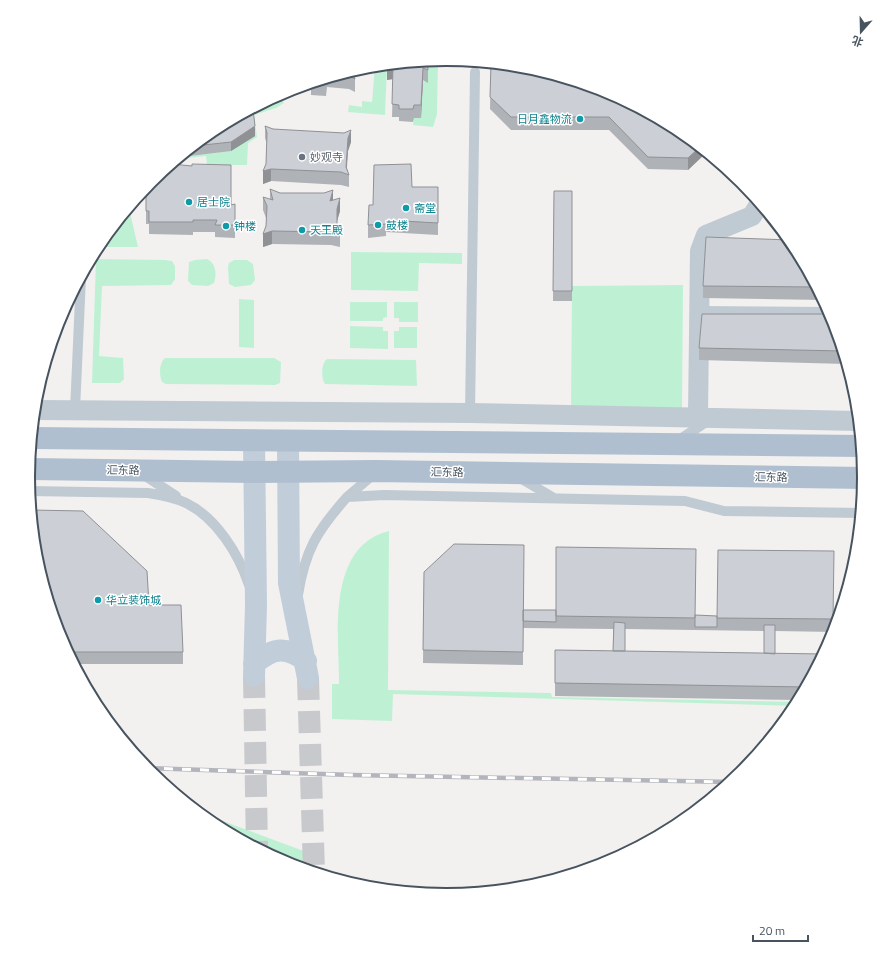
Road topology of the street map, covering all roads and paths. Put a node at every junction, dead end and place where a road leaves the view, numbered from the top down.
1 (475, 72) dead end
2 (757, 208) edge
3 (80, 289) edge
4 (699, 311) junction
5 (823, 312) edge
6 (41, 410) edge
7 (75, 410) junction
8 (470, 413) junction
9 (706, 417) junction
10 (854, 421) edge
11 (37, 438) edge
12 (254, 441) junction
13 (288, 441) junction
14 (674, 443) junction
15 (856, 446) edge
16 (35, 469) edge
17 (137, 471) junction
18 (376, 471) junction
19 (255, 472) junction
20 (289, 472) junction
21 (513, 474) junction
22 (858, 478) edge
23 (36, 491) edge
24 (347, 497) junction
25 (554, 499) junction
26 (187, 503) junction
27 (856, 513) edge
28 (256, 605) junction
29 (295, 614) junction

1 - 8 lane
2 - 4 street
3 - 7 lane
4 - 5 lane
4 - 9 street
6 - 7 street
7 - 8 street
8 - 9 street
9 - 10 street
9 - 14 lane
11 - 12 main road
12 - 13 main road
12 - 19 main road
13 - 14 main road
13 - 20 main road
14 - 15 main road
16 - 17 main road, 汇东路
17 - 19 main road, 汇东路
17 - 26 lane
18 - 20 main road, 汇东路
18 - 21 main road, 汇东路
18 - 24 lane
19 - 20 main road, 汇东路
19 - 28 main road
20 - 29 main road
21 - 22 main road, 汇东路
21 - 25 lane
23 - 26 lane
24 - 25 lane
24 - 29 lane
25 - 27 lane
26 - 28 lane
28 - 29 main road

